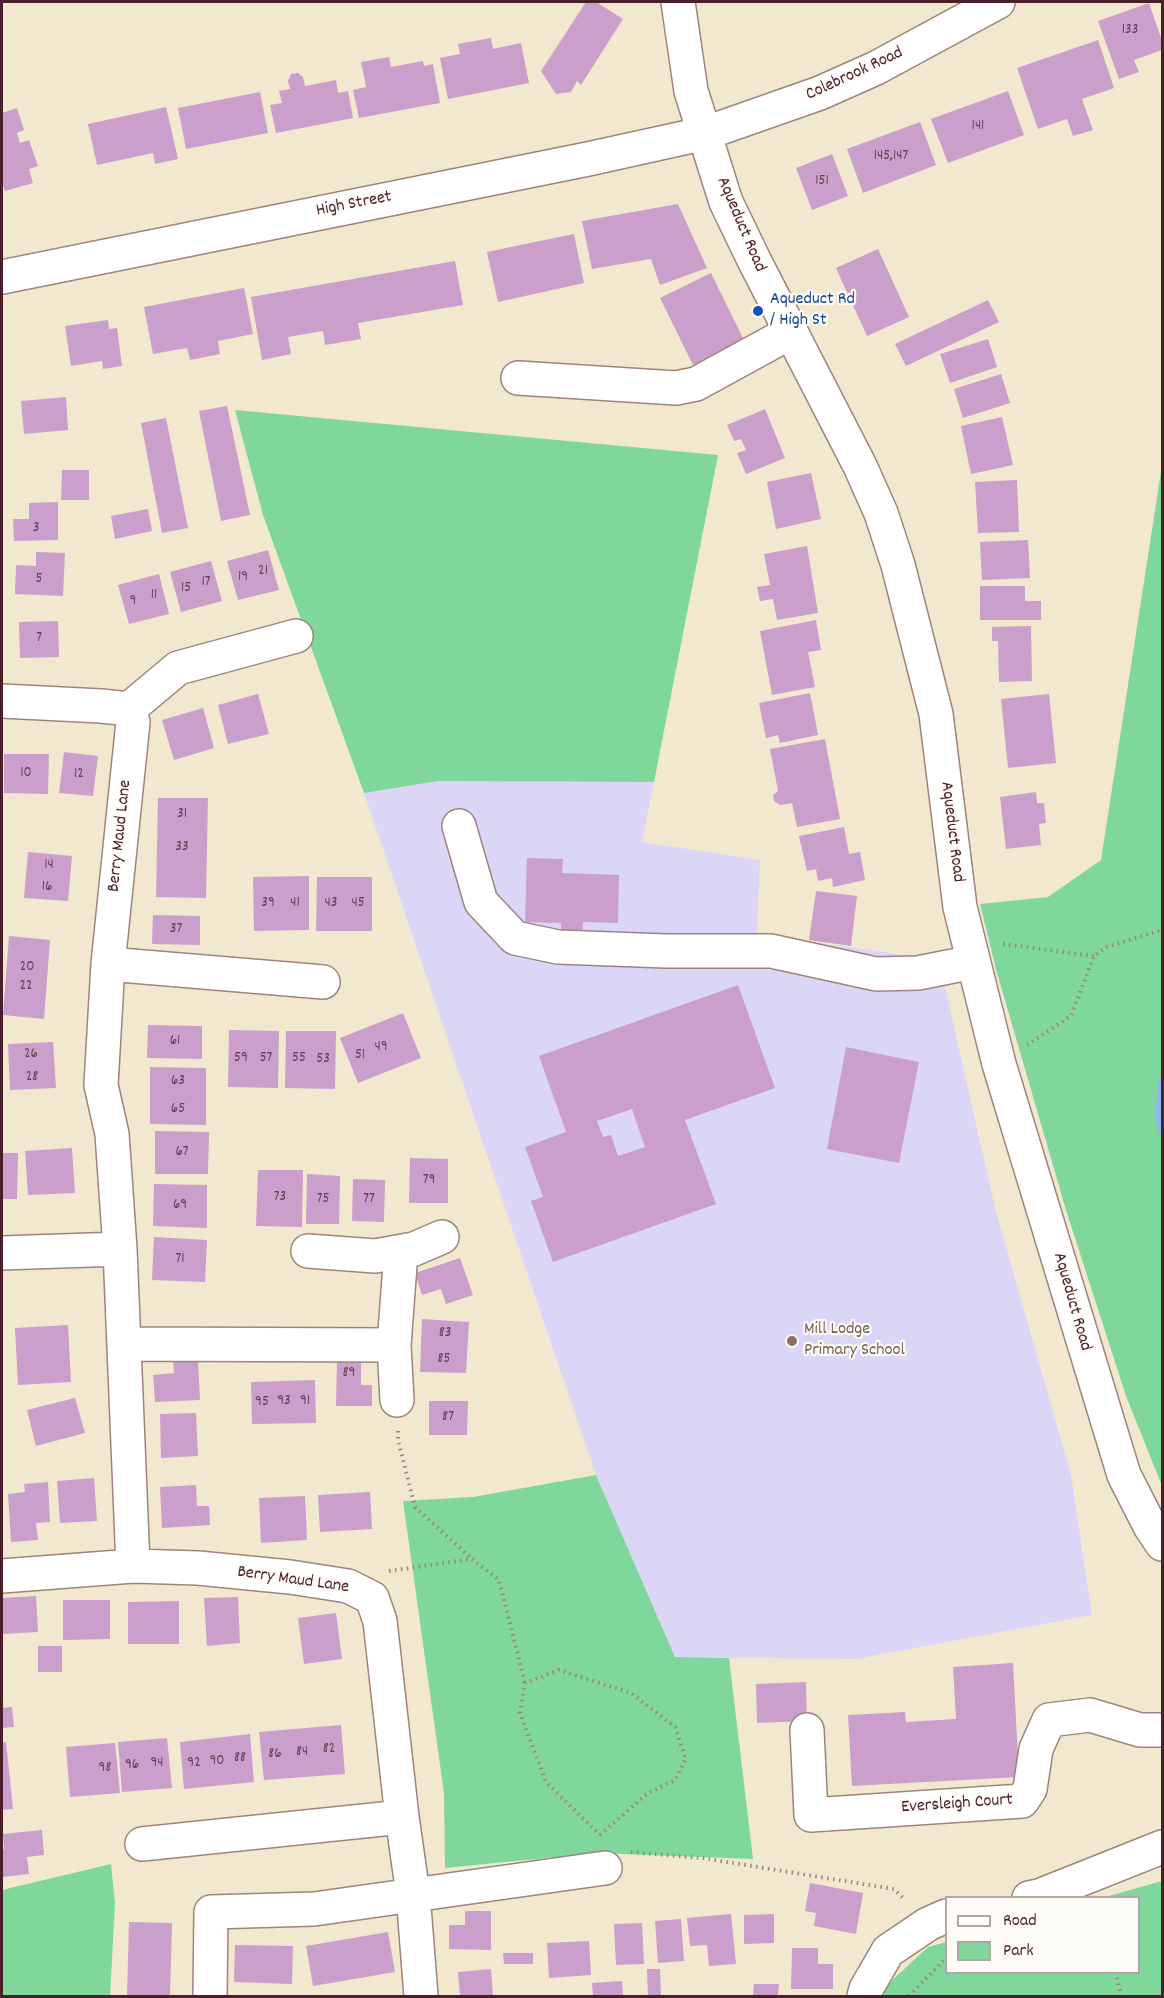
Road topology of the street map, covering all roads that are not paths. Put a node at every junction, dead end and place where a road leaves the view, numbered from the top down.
1 (678, 2) edge
2 (998, 2) edge
3 (706, 133) junction
4 (2, 277) edge
5 (791, 332) junction
6 (518, 378) dead end
7 (296, 636) dead end
8 (2, 701) edge
9 (129, 709) junction
10 (459, 826) dead end
11 (970, 949) junction
12 (108, 964) junction
13 (322, 982) dead end
14 (442, 1238) dead end
15 (120, 1248) junction
16 (308, 1251) dead end
17 (401, 1252) junction
18 (2, 1253) edge
19 (124, 1344) junction
20 (394, 1345) junction
21 (397, 1400) road end
22 (1162, 1545) edge
23 (133, 1566) junction
24 (2, 1576) edge
25 (807, 1730) dead end
26 (1162, 1730) edge
27 (402, 1817) junction
28 (142, 1844) dead end
29 (1162, 1847) edge
30 (607, 1854) road end
31 (413, 1894) junction
32 (1039, 1896) edge
33 (937, 1920) edge
34 (210, 1996) edge
35 (421, 1996) edge
36 (864, 1996) edge

1 - 3 street, Aqueduct Road
2 - 3 street, Colebrook Road
3 - 4 street, High Street
3 - 5 street, Aqueduct Road
5 - 6 street
5 - 11 street, Aqueduct Road
7 - 9 street
8 - 9 street
9 - 12 street, Berry Maud Lane
10 - 11 street
11 - 22 street, Aqueduct Road
12 - 13 street
12 - 15 street, Berry Maud Lane
14 - 17 street
15 - 18 street
15 - 19 street, Berry Maud Lane
16 - 17 street
17 - 20 street
19 - 20 street
19 - 23 street, Berry Maud Lane
20 - 21 street
23 - 24 street, Berry Maud Lane
23 - 27 street, Berry Maud Lane
25 - 26 street, Eversleigh Court
27 - 28 street
27 - 31 street, Berry Maud Lane
29 - 32 street
30 - 31 street
31 - 34 street
31 - 35 street, Berry Maud Lane
33 - 36 street

